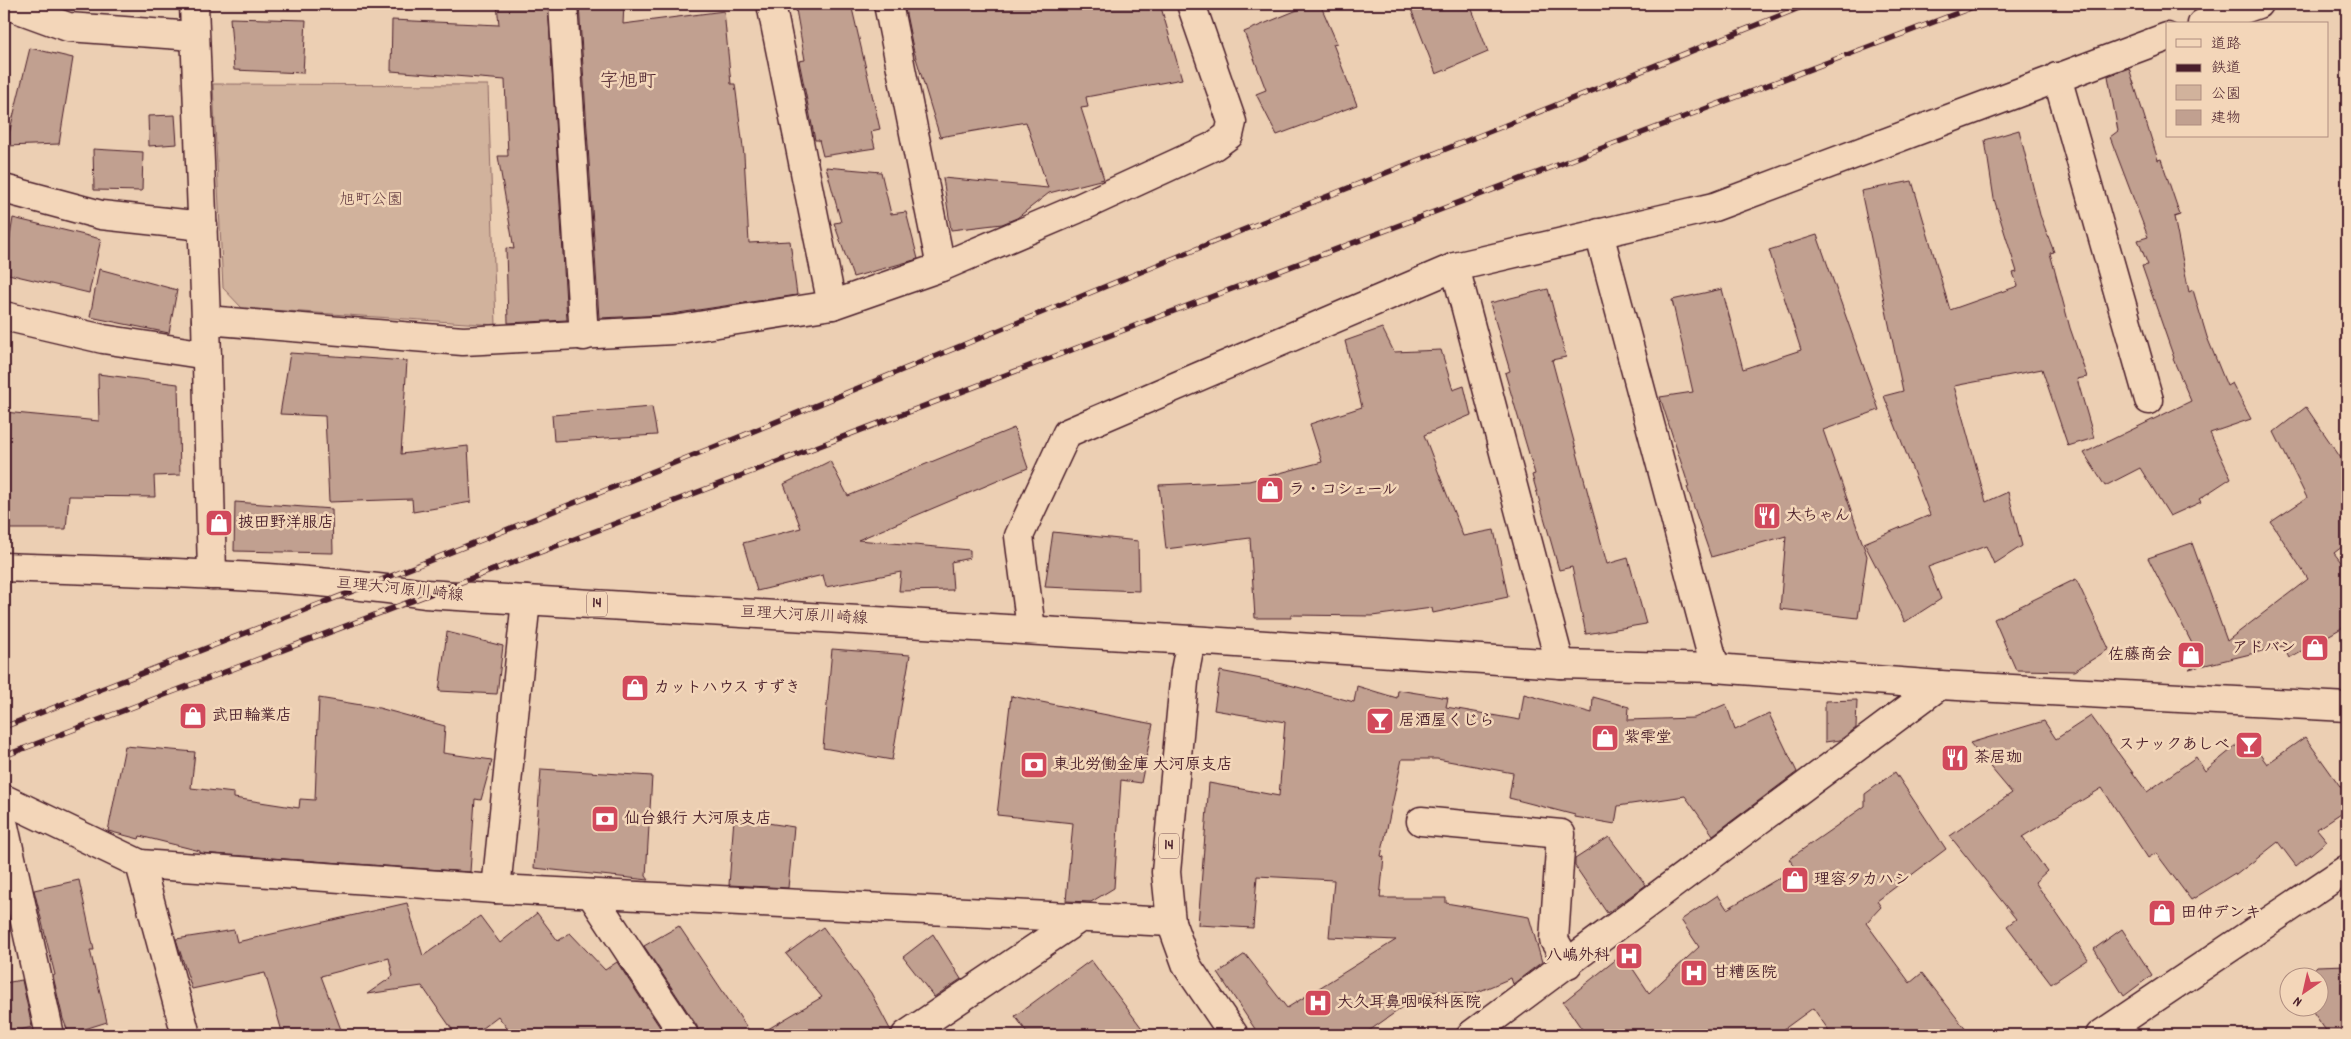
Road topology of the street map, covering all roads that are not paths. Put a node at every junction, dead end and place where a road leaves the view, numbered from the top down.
1 (5, 4) edge
2 (194, 4) edge
3 (563, 4) edge
4 (771, 4) edge
5 (888, 4) edge
6 (2258, 4) edge
7 (1200, 6) edge
8 (2208, 22) edge
9 (194, 36) junction
10 (2166, 36) edge
11 (2057, 77) junction
12 (4, 189) edge
13 (202, 226) junction
14 (1599, 233) junction
15 (941, 266) junction
16 (1455, 267) junction
17 (832, 305) junction
18 (4, 316) edge
19 (206, 320) junction
20 (584, 336) junction
21 (207, 355) junction
22 (2149, 400) dead end
23 (4, 567) edge
24 (212, 575) junction
25 (526, 600) junction
26 (1031, 629) junction
27 (1191, 640) junction
28 (1560, 664) junction
29 (1715, 668) junction
30 (1940, 685) junction
31 (2347, 707) edge
32 (4, 799) edge
33 (1421, 821) dead end
34 (4, 826) edge
35 (140, 864) junction
36 (2347, 869) edge
37 (496, 889) junction
38 (591, 894) junction
39 (1080, 918) junction
40 (1171, 922) junction
41 (1568, 964) junction
42 (50, 1035) edge
43 (186, 1035) edge
44 (684, 1035) edge
45 (906, 1035) edge
46 (1234, 1035) edge
47 (1472, 1035) edge
48 (2100, 1035) edge

1 - 9 street
2 - 9 street
3 - 20 street
4 - 17 street
5 - 15 street
6 - 8 street
7 - 15 street
9 - 13 street
10 - 11 street
11 - 14 street
11 - 22 street
12 - 13 street
13 - 19 street
14 - 16 street
14 - 29 street
15 - 17 street
16 - 26 street
16 - 28 street
17 - 20 street
18 - 21 street
19 - 20 street
19 - 21 street
21 - 24 street
23 - 24 street, 亘理大河原川崎線 / 14
24 - 25 street, 亘理大河原川崎線 / 14
25 - 26 street, 亘理大河原川崎線 / 14
25 - 37 street
26 - 27 street, 亘理大河原川崎線 / 14
27 - 28 street, 亘理大河原川崎線
27 - 40 street, 14
28 - 29 street, 亘理大河原川崎線
29 - 30 street, 亘理大河原川崎線
30 - 31 street, 亘理大河原川崎線
30 - 41 street
32 - 35 street
33 - 41 street
34 - 42 street
35 - 37 street
35 - 43 street
36 - 48 street
37 - 38 street
38 - 39 street
38 - 44 street
39 - 40 street
39 - 45 street
40 - 46 street, 14
41 - 47 street

